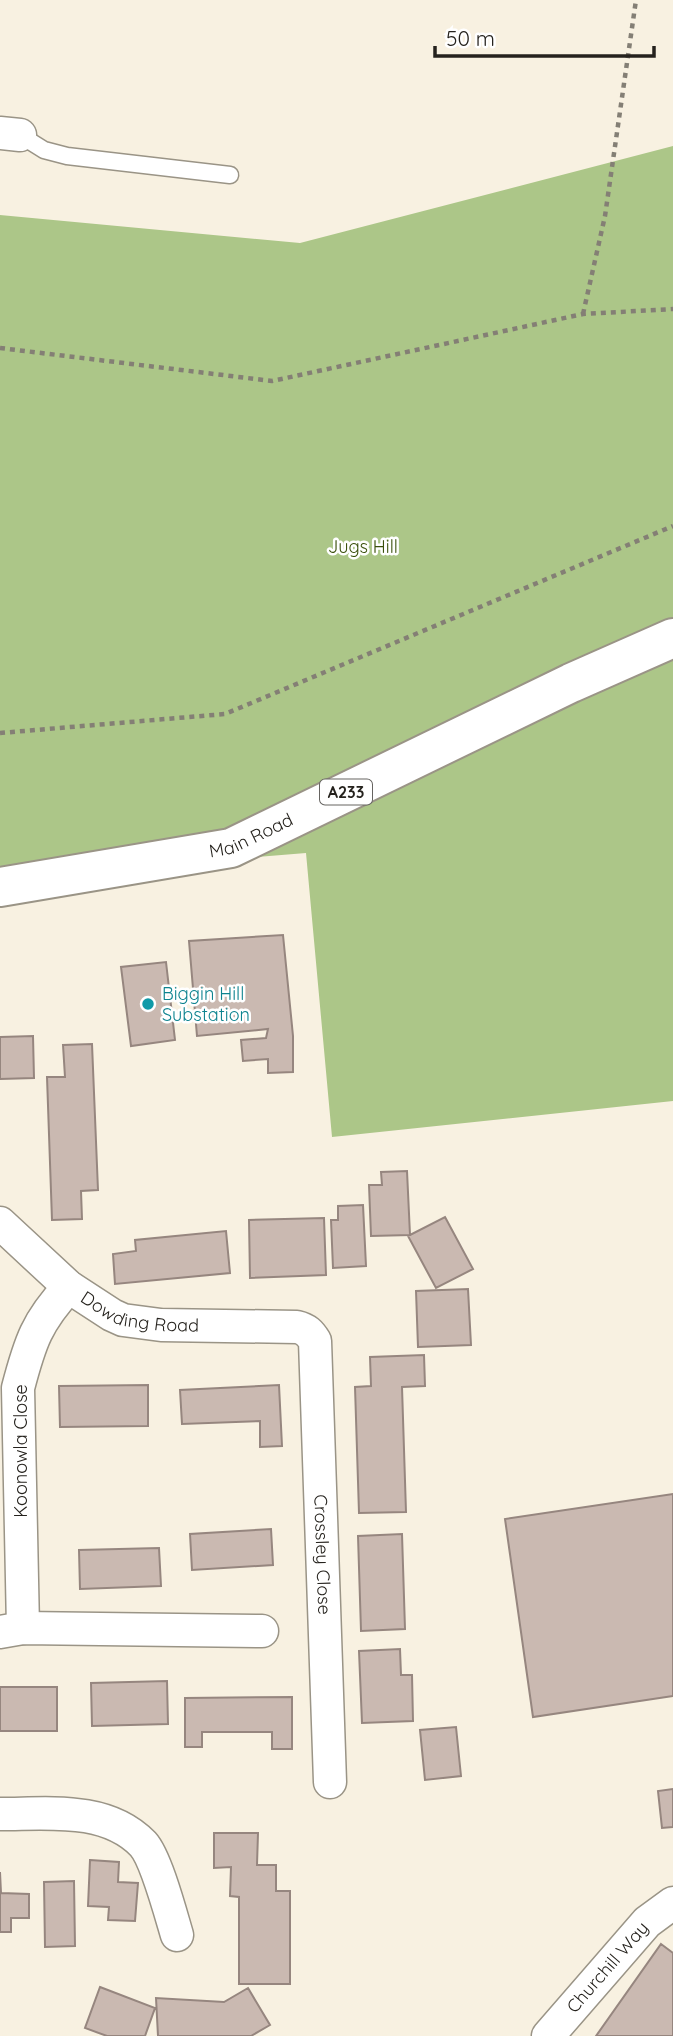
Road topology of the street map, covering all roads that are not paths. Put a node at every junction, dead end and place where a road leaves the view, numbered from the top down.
1 (10, 134) edge
2 (230, 175) dead end
3 (673, 638) edge
4 (0, 887) edge
5 (0, 1223) edge
6 (69, 1287) junction
7 (307, 1331) joint
8 (11, 1630) edge
9 (262, 1631) dead end
10 (330, 1782) dead end
11 (0, 1814) edge
12 (673, 1903) edge
13 (177, 1935) dead end
14 (548, 2036) edge

1 - 2 lane
3 - 4 main road, Main Road / A233
5 - 6 street, Dowding Road
6 - 7 street, Dowding Road
6 - 8 street, Koonowla Close
7 - 10 street, Crossley Close
8 - 9 street, Koonowla Close
11 - 13 street
12 - 14 street, Churchill Way

